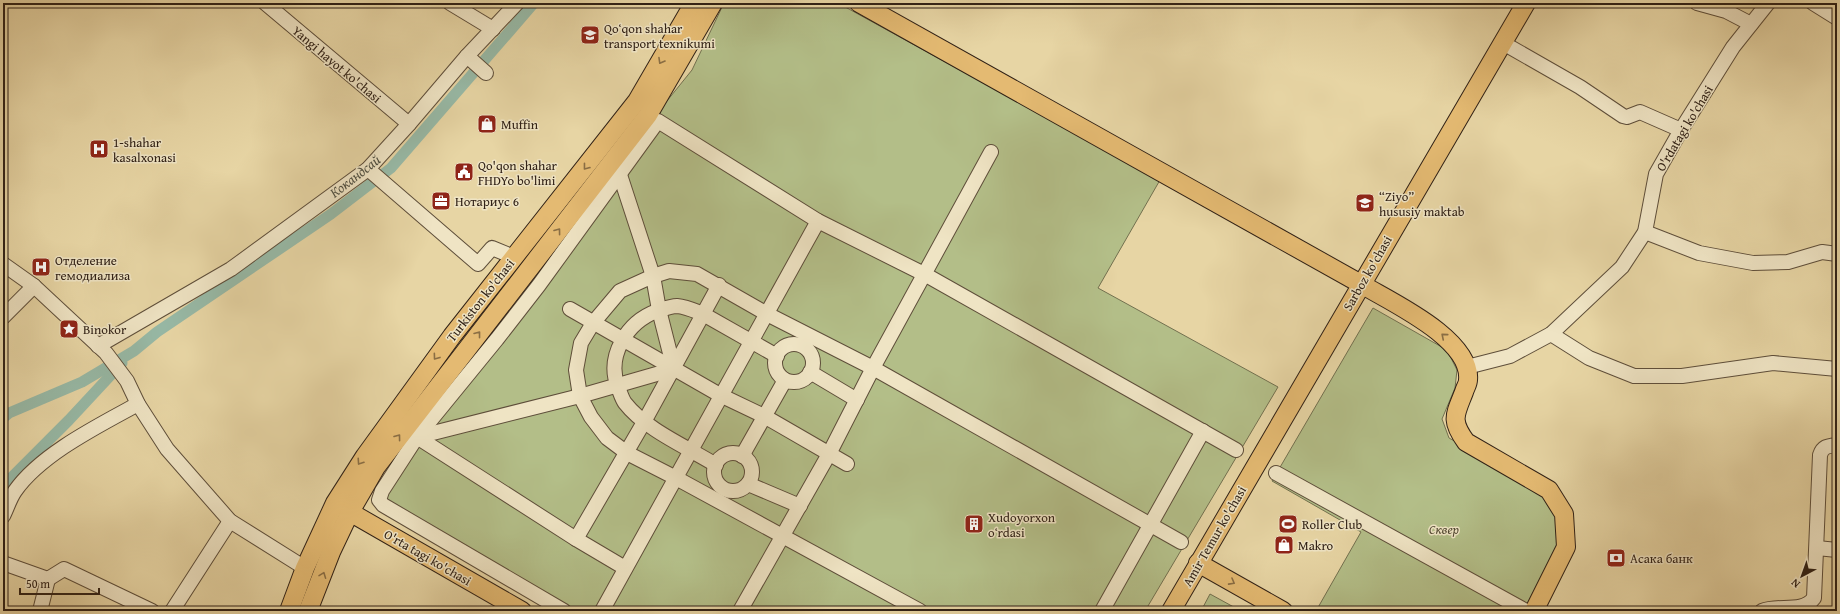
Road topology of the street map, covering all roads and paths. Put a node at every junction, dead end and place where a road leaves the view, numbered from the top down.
1 (265, 3) edge
2 (450, 3) edge
3 (517, 3) edge
4 (694, 3) edge
5 (713, 3) edge
6 (859, 3) edge
7 (1697, 3) edge
8 (1768, 3) edge
9 (1813, 3) edge
10 (1523, 4) edge
11 (1837, 18) edge
12 (1751, 24) junction
13 (494, 29) junction
14 (1503, 43) junction
15 (467, 56) junction
16 (486, 73) dead end
17 (409, 124) junction
18 (1681, 130) junction
19 (991, 152) dead end
20 (368, 169) junction
21 (620, 175) junction
22 (818, 221) junction
23 (1645, 232) junction
24 (1837, 254) edge
25 (514, 257) junction
26 (3, 264) edge
27 (926, 275) junction
28 (653, 276) junction
29 (1361, 284) junction
30 (719, 285) junction
31 (34, 286) junction
32 (570, 309) dead end
33 (659, 310) junction
34 (703, 314) junction
35 (767, 314) junction
36 (3, 317) edge
37 (593, 323) junction
38 (1551, 334) junction
39 (623, 338) junction
40 (750, 342) junction
41 (102, 350) junction
42 (777, 356) junction
43 (1467, 367) junction
44 (873, 368) junction
45 (674, 369) junction
46 (1837, 369) edge
47 (810, 372) junction
48 (786, 380) junction
49 (618, 385) junction
50 (580, 396) junction
51 (720, 396) junction
52 (857, 400) junction
53 (138, 404) junction
54 (764, 416) junction
55 (644, 422) junction
56 (1203, 431) junction
57 (417, 437) junction
58 (1837, 445) edge
59 (691, 450) junction
60 (1236, 450) dead end
61 (627, 453) junction
62 (829, 454) junction
63 (742, 456) junction
64 (1257, 462) joint
65 (847, 464) dead end
66 (716, 465) junction
67 (1276, 473) dead end
68 (676, 478) junction
69 (748, 484) junction
70 (335, 503) junction
71 (800, 506) junction
72 (350, 512) junction
73 (3, 516) edge
74 (230, 521) junction
75 (1149, 525) junction
76 (783, 537) junction
77 (576, 539) junction
78 (1181, 542) dead end
79 (1817, 548) junction
80 (1837, 550) edge
81 (1198, 563) junction
82 (3, 564) edge
83 (305, 568) junction
84 (625, 568) junction
85 (48, 580) junction
86 (918, 610) edge
87 (40, 611) edge
88 (152, 611) edge
89 (172, 611) edge
90 (289, 611) edge
91 (308, 611) edge
92 (522, 611) edge
93 (564, 611) edge
94 (602, 611) edge
95 (740, 611) edge
96 (1102, 611) edge
97 (1171, 611) edge
98 (1283, 611) edge
99 (1526, 611) edge
100 (1534, 611) edge
101 (1762, 611) edge

1 - 17 street, Yangi hayot ko'chasi
2 - 13 street
3 - 13 street
4 -> 25 main road, Turkiston ko'chasi
72 -> 5 main road, Turkiston ko'chasi
6 - 29 main road
7 - 12 street
8 - 12 street, O'rdatagi ko'chasi
9 - 11 street
10 - 14 main road, Sarboz ko'chasi
12 - 18 street, O'rdatagi ko'chasi
13 - 15 street
14 - 18 street
14 - 29 main road, Sarboz ko'chasi
15 - 16 street
15 - 17 street
17 - 20 street
18 - 23 street, O'rdatagi ko'chasi
19 - 27 street
20 - 25 street
20 - 41 street
21 - 22 street
21 - 28 street
21 - 57 street
22 - 27 street
22 - 35 street
23 - 24 street
23 - 38 street, O'rdatagi ko'chasi
25 -> 70 main road, Turkiston ko'chasi
26 - 31 street
27 - 44 street
27 - 56 street
28 - 30 street
28 - 33 street
28 - 37 street
43 -> 29 main road
29 - 64 main road, Sarboz ko'chasi
30 - 34 street
30 - 35 street
31 - 36 street
31 - 41 street
32 - 37 street
33 - 34 street
33 - 39 street
33 - 45 street
34 - 40 street
34 - 45 street
35 - 40 street
35 - 44 street
37 - 39 street
37 - 50 street
38 - 43 street, O'rdatagi ko'chasi
38 - 46 street
39 - 45 street
39 - 49 street
40 - 42 street
40 - 51 street
41 - 53 street
42 - 47 street
42 - 48 street
43 - 100 main road
44 - 52 street
44 - 75 street
45 - 49 street
45 - 51 street
45 - 55 street
47 - 48 street
47 - 52 street
48 - 54 street
49 - 50 street
49 - 55 street
50 - 57 street
50 - 61 street
51 - 54 street
51 - 59 street
52 - 62 street
53 - 73 street
53 - 74 street
54 - 62 street
54 - 63 street
55 - 59 street
55 - 61 street
56 - 60 street
56 - 75 street
57 - 77 street
57 - 93 street
58 - 79 street
59 - 66 street
59 - 68 street
61 - 68 street
61 - 77 street
62 - 65 street
62 - 71 street
63 - 66 street
63 - 69 street
64 - 81 main road, Amir Temur ko'chasi
66 - 69 street
67 - 99 street
68 - 76 street
68 - 84 street
69 - 71 street
70 - 72 main road, O'rta tagi ko'chasi
70 - 83 main road, Turkiston ko'chasi
71 - 76 street
91 -> 72 main road, Turkiston ko'chasi
72 - 92 main road, O'rta tagi ko'chasi
74 - 83 street
74 - 89 street
75 - 78 street
75 - 96 street
76 - 86 street
76 - 95 street
77 - 84 street
79 - 80 street
79 - 101 street
81 - 97 main road, Amir Temur ko'chasi
81 -> 98 main road
82 - 85 street
83 - 90 main road, Turkiston ko'chasi
84 - 94 street
85 - 87 street
85 - 88 street

